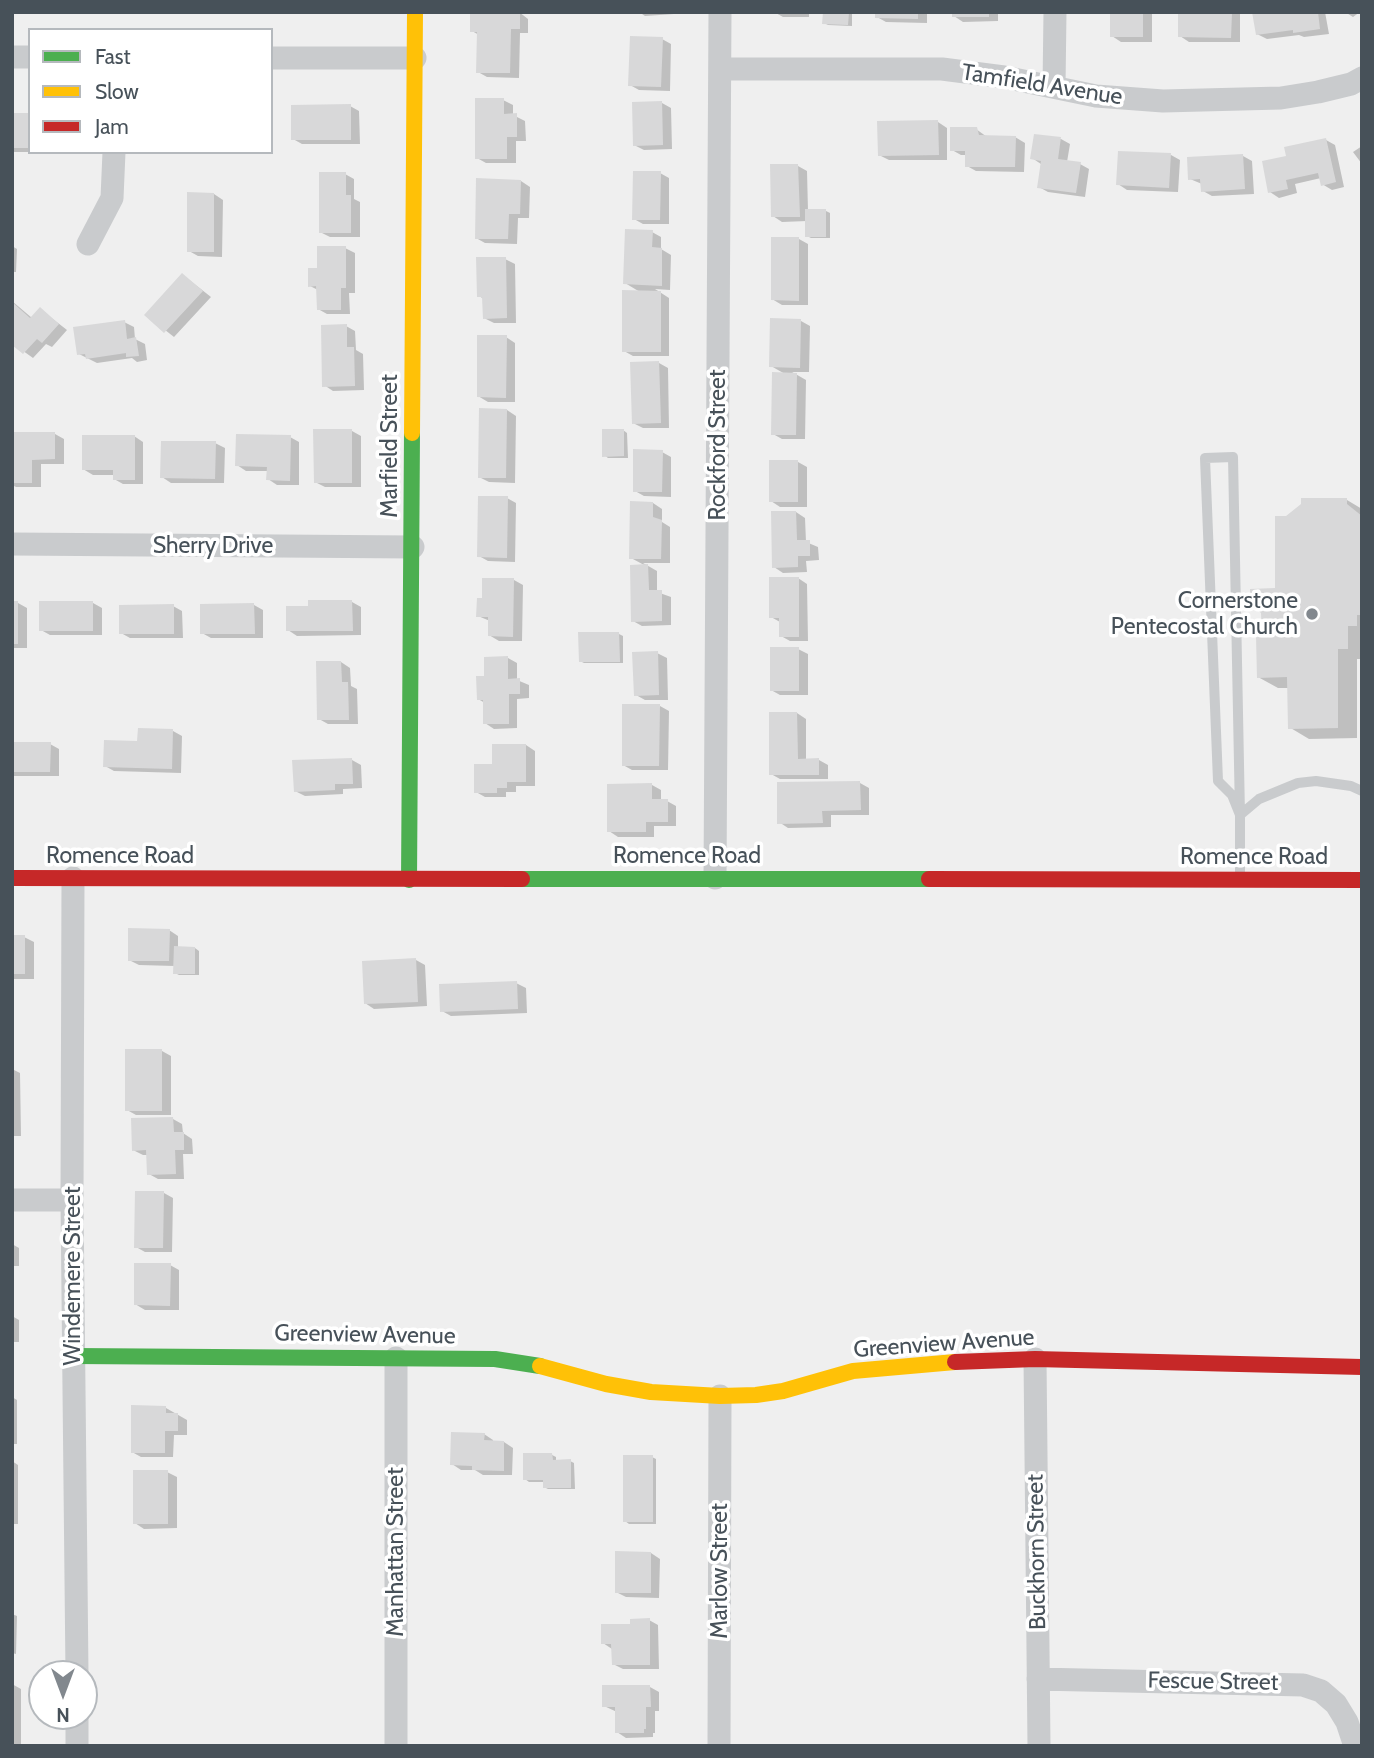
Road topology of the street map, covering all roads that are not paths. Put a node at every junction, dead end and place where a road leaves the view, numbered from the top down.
1 (415, 12) edge
2 (720, 12) edge
3 (1055, 12) edge
4 (273, 58) edge
5 (415, 58) junction
6 (720, 69) junction
7 (1362, 78) edge
8 (1054, 87) junction
9 (114, 154) edge
10 (88, 244) dead end
11 (12, 544) edge
12 (413, 547) junction
13 (1362, 791) edge
14 (1240, 816) junction
15 (12, 878) edge
16 (73, 878) junction
17 (715, 878) junction
18 (409, 880) junction
19 (1240, 880) junction
20 (1362, 880) edge
21 (12, 1200) edge
22 (72, 1200) junction
23 (74, 1356) junction
24 (396, 1358) junction
25 (1035, 1359) junction
26 (1362, 1367) edge
27 (720, 1396) junction
28 (77, 1660) edge
29 (1038, 1679) junction
30 (396, 1746) edge
31 (719, 1746) edge
32 (1039, 1746) edge
33 (1355, 1746) edge

1 - 5 street, Marfield Street
2 - 6 street, Rockford Street
3 - 8 street
4 - 5 street
5 - 12 street, Marfield Street
6 - 8 street, Tamfield Avenue
6 - 17 street, Rockford Street
7 - 8 street, Tamfield Avenue
9 - 10 street
11 - 12 street, Sherry Drive
12 - 18 street, Marfield Street
13 - 14 lane
14 - 14 lane
14 - 19 lane
15 - 16 street, Romence Road
16 - 18 street, Romence Road
16 - 22 street, Windemere Street
17 - 18 street, Romence Road
17 - 19 street, Romence Road
19 - 20 street, Romence Road
21 - 22 street
22 - 23 street, Windemere Street
23 - 24 street, Greenview Avenue
23 - 28 street, Windemere Street
24 - 27 street, Greenview Avenue
24 - 30 street, Manhattan Street
25 - 26 street, Greenview Avenue
25 - 27 street, Greenview Avenue
25 - 29 street, Buckhorn Street
27 - 31 street, Marlow Street
29 - 32 street, Buckhorn Street
29 - 33 street, Fescue Street

